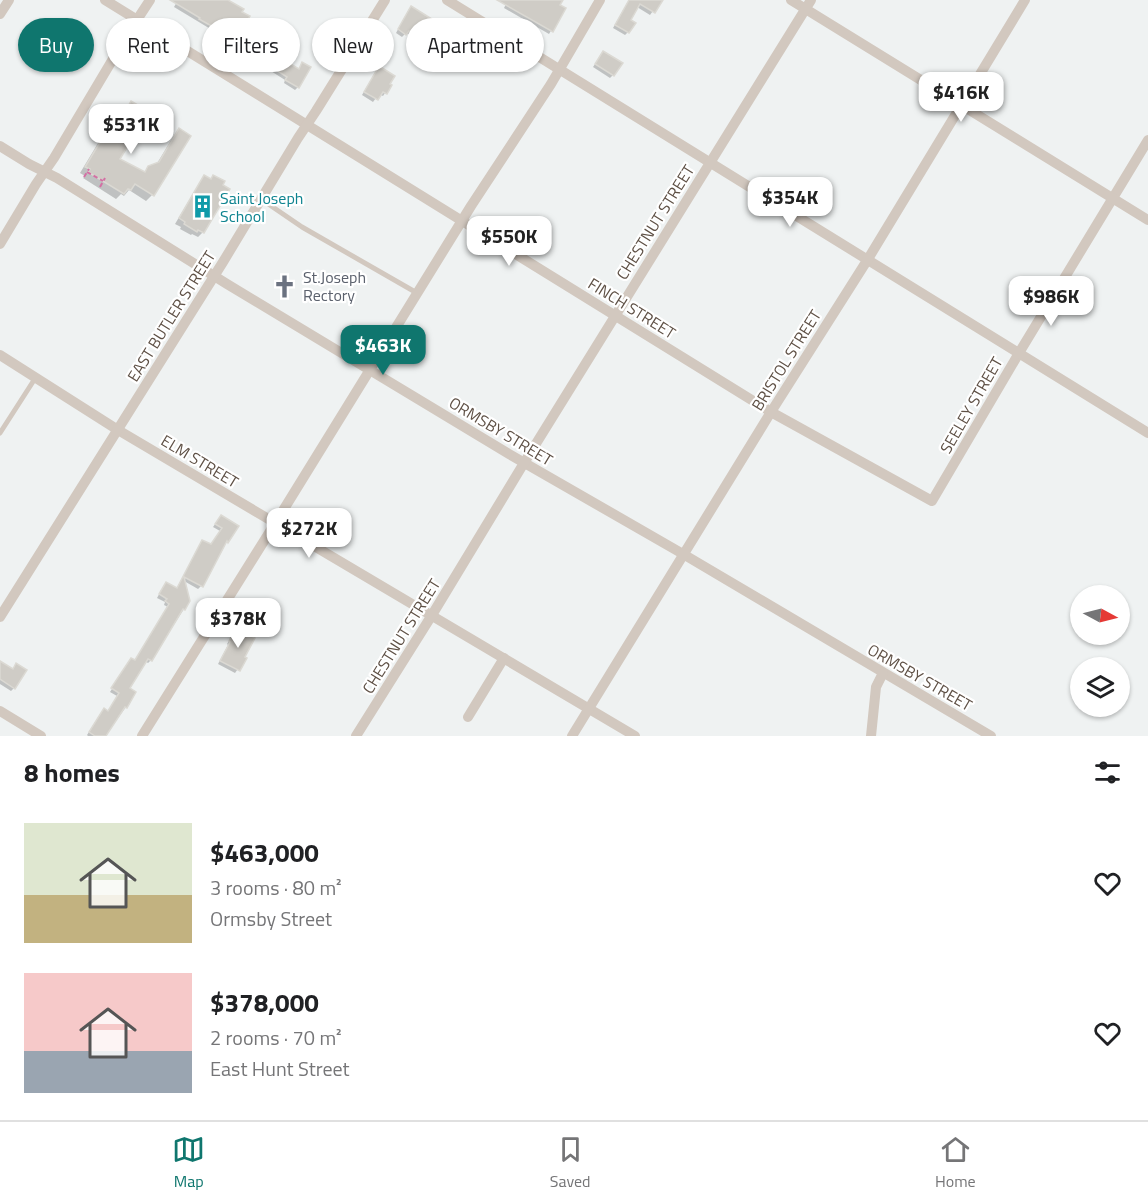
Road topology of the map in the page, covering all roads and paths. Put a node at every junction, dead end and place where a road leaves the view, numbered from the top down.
1 (9, 0) edge
2 (105, 0) edge
3 (150, 0) edge
4 (385, 0) edge
5 (447, 0) edge
6 (600, 0) edge
7 (791, 0) edge
8 (1025, 0) edge
9 (808, 4) edge
10 (0, 14) edge
11 (136, 18) edge
12 (139, 18) edge
13 (190, 53) edge
14 (559, 70) junction
15 (106, 71) edge
16 (960, 105) junction
17 (307, 124) junction
18 (1148, 140) edge
19 (0, 146) edge
20 (710, 162) junction
21 (45, 171) junction
22 (84, 177) dead end
23 (100, 187) dead end
24 (1112, 197) junction
25 (261, 199) junction
26 (1148, 220) edge
27 (462, 221) junction
28 (0, 244) edge
29 (868, 259) junction
30 (214, 275) junction
31 (417, 293) junction
32 (616, 316) junction
33 (1019, 353) junction
34 (0, 355) edge
35 (370, 370) junction
36 (36, 377) junction
37 (771, 412) junction
38 (118, 430) junction
39 (0, 433) edge
40 (1148, 433) edge
41 (524, 463) junction
42 (932, 501) joint
43 (275, 523) junction
44 (683, 554) junction
45 (432, 615) junction
46 (0, 617) edge
47 (504, 658) junction
48 (883, 673) junction
49 (589, 709) junction
50 (0, 711) edge
51 (468, 717) dead end
52 (41, 736) edge
53 (142, 736) edge
54 (356, 736) edge
55 (572, 736) edge
56 (635, 736) edge
57 (871, 736) edge
58 (991, 736) edge

1 - 10 street
2 - 11 street, FINCH STREET
3 - 12 street
4 - 17 street, EAST BUTLER STREET
5 - 14 street
6 - 14 street
7 - 9 street
8 - 16 street, BRISTOL STREET
9 - 16 street
9 - 20 street, CHESTNUT STREET
13 - 17 street, FINCH STREET
14 - 20 street
14 - 27 street
15 - 21 street
16 - 24 street
16 - 29 street, BRISTOL STREET
17 - 25 street, EAST BUTLER STREET
17 - 27 street, FINCH STREET
18 - 24 street, SEELEY STREET
19 - 21 street, ORMSBY STREET
20 - 29 street
20 - 32 street, CHESTNUT STREET
21 - 28 street
21 - 30 street, ORMSBY STREET
22 - 23 path
24 - 26 street
24 - 33 street, SEELEY STREET
25 - 30 street, EAST BUTLER STREET
25 - 31 lane
27 - 31 street
27 - 32 street, FINCH STREET
29 - 33 street
29 - 37 street, BRISTOL STREET
30 - 35 street, ORMSBY STREET
30 - 38 street, EAST BUTLER STREET
31 - 35 street
32 - 37 street, FINCH STREET
32 - 41 street, CHESTNUT STREET
33 - 40 street
33 - 42 street, SEELEY STREET
34 - 36 street, ELM STREET
35 - 41 street, ORMSBY STREET
35 - 43 street
36 - 38 street, ELM STREET
36 - 39 lane
37 - 42 street, FINCH STREET
37 - 44 street, BRISTOL STREET
38 - 43 street, ELM STREET
38 - 46 street, EAST BUTLER STREET
41 - 44 street, ORMSBY STREET
41 - 45 street, CHESTNUT STREET
43 - 45 street, ELM STREET
43 - 53 street
44 - 48 street, ORMSBY STREET
44 - 49 street, BRISTOL STREET
45 - 47 street, ELM STREET
45 - 54 street, CHESTNUT STREET
47 - 49 street, ELM STREET
47 - 51 street
48 - 57 street
48 - 58 street, ORMSBY STREET
49 - 55 street, BRISTOL STREET
49 - 56 street, ELM STREET
50 - 52 street

